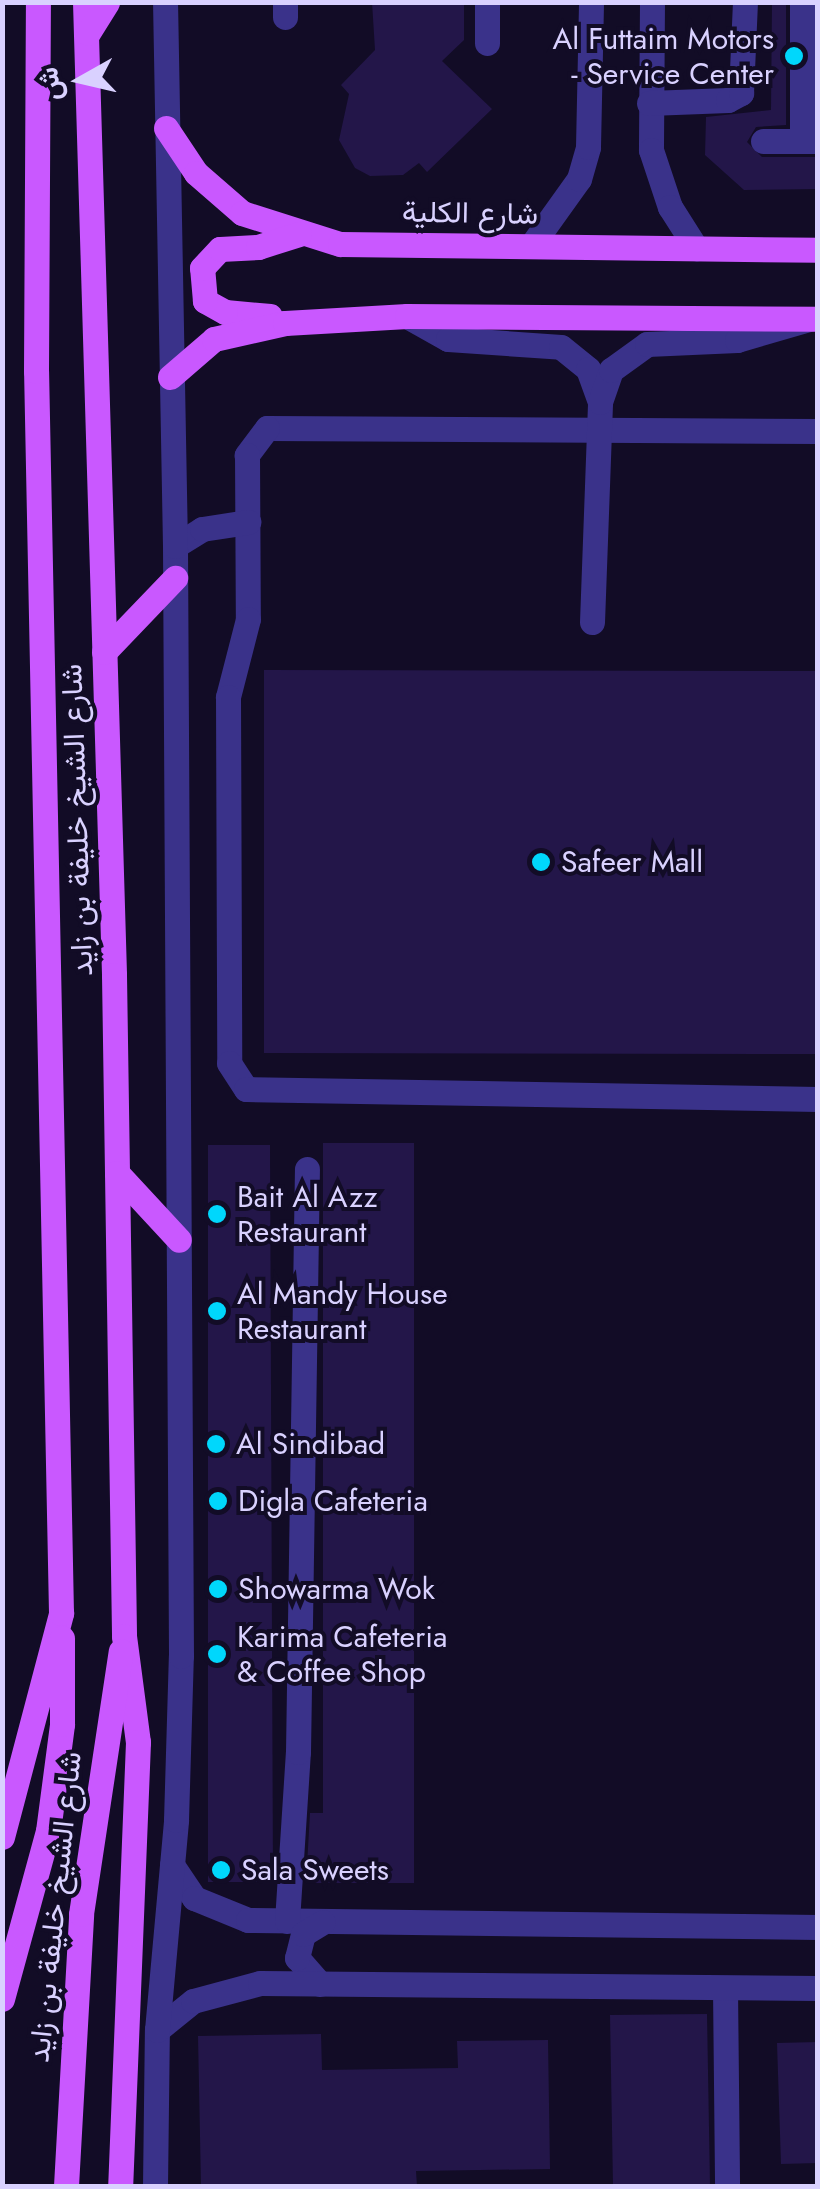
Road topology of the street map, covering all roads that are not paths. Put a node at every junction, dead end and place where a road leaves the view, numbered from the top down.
1 (38, 2) edge
2 (85, 2) edge
3 (107, 2) edge
4 (164, 2) edge
5 (487, 2) edge
6 (591, 2) edge
7 (652, 2) edge
8 (745, 2) edge
9 (802, 2) edge
10 (88, 33) junction
11 (487, 44) dead end
12 (650, 103) junction
13 (166, 128) junction
14 (763, 141) dead end
15 (810, 141) edge
16 (299, 234) junction
17 (530, 246) junction
18 (696, 248) junction
19 (818, 250) edge
20 (407, 316) junction
21 (813, 319) edge
22 (294, 322) junction
23 (170, 377) junction
24 (600, 402) junction
25 (599, 430) junction
26 (818, 431) edge
27 (248, 522) junction
28 (176, 546) junction
29 (176, 578) junction
30 (592, 622) dead end
31 (104, 652) junction
32 (818, 1099) edge
33 (307, 1169) dead end
34 (117, 1173) junction
35 (179, 1240) junction
36 (61, 1613) junction
37 (124, 1636) junction
38 (2, 1838) edge
39 (172, 1865) junction
40 (288, 1922) junction
41 (323, 1922) junction
42 (818, 1927) edge
43 (320, 1984) junction
44 (724, 1988) junction
45 (818, 1988) edge
46 (2, 1999) edge
47 (158, 2030) junction
48 (66, 2186) edge
49 (120, 2186) edge
50 (155, 2186) edge
51 (727, 2186) edge

1 - 36 main road
2 - 10 main road, شارع الشيخ خليفة بن زايد
3 - 10 main road
4 - 13 street
5 - 11 street
6 - 17 street
7 - 12 street
8 - 12 street
9 - 15 street
10 - 31 main road, شارع الشيخ خليفة بن زايد
12 - 18 street
13 - 16 main road, شارع الكلية
13 - 23 street
14 - 15 street
16 - 17 main road, شارع الكلية
16 - 22 main road
17 - 18 main road, شارع الكلية
18 - 19 main road, شارع الكلية
20 - 21 main road
20 - 22 main road
20 - 24 street
21 - 24 street
22 - 23 main road
23 - 28 street
24 - 25 street
25 - 26 street
25 - 27 street
25 - 30 street
27 - 28 street
27 - 32 street
28 - 29 street
29 - 31 main road
29 - 35 street
31 - 34 main road, شارع الشيخ خليفة بن زايد
33 - 40 street
34 - 35 main road
34 - 37 main road, شارع الشيخ خليفة بن زايد
35 - 39 street
36 - 38 main road
36 - 46 main road
37 - 48 main road, شارع الشيخ خليفة بن زايد
37 - 49 main road, شارع الشيخ خليفة بن زايد
39 - 40 street
39 - 47 street
40 - 41 street
41 - 42 street
41 - 43 street
43 - 44 street
43 - 47 street
44 - 45 street
44 - 51 street
47 - 50 street

